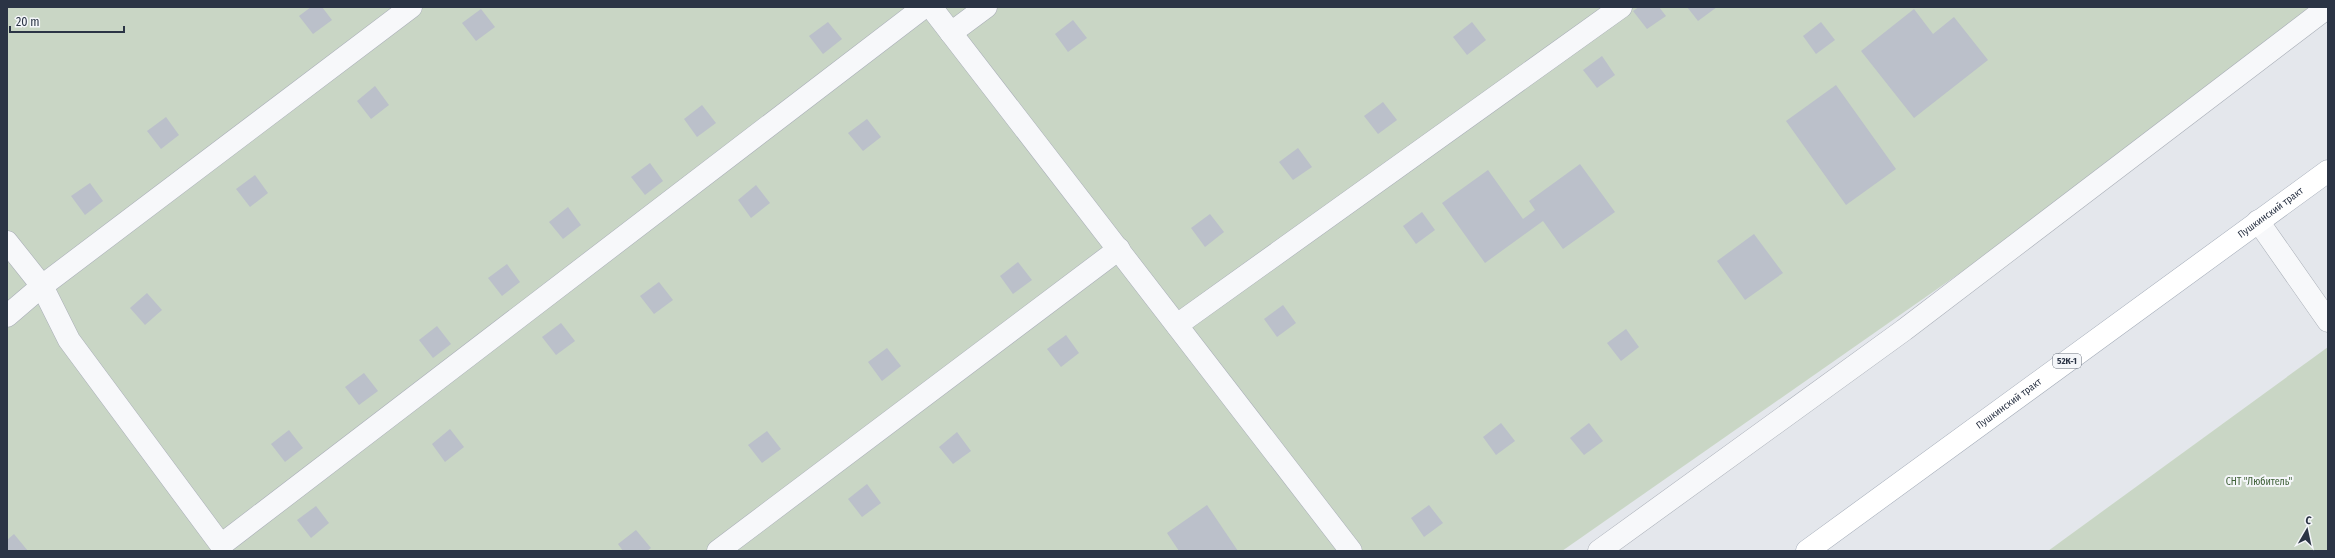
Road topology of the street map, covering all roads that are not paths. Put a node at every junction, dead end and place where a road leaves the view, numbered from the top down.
1 (411, 7) edge
2 (924, 7) edge
3 (931, 7) edge
4 (986, 7) edge
5 (1621, 7) edge
6 (2328, 7) edge
7 (951, 33) junction
8 (2328, 171) edge
9 (2258, 221) junction
10 (7, 242) edge
11 (1119, 249) junction
12 (42, 286) junction
13 (7, 316) edge
14 (2328, 321) edge
15 (1177, 324) junction
16 (718, 551) edge
17 (1351, 551) edge
18 (1599, 551) edge
19 (1807, 551) edge

1 - 12 street
2 - 12 street
3 - 7 street
4 - 7 street
5 - 15 street
6 - 18 street
7 - 11 street
8 - 9 main road, Пушкинский тракт / 52К-1
9 - 14 street
9 - 19 main road, Пушкинский тракт / 52К-1
10 - 12 street
11 - 15 street
11 - 16 street
12 - 13 street
15 - 17 street

